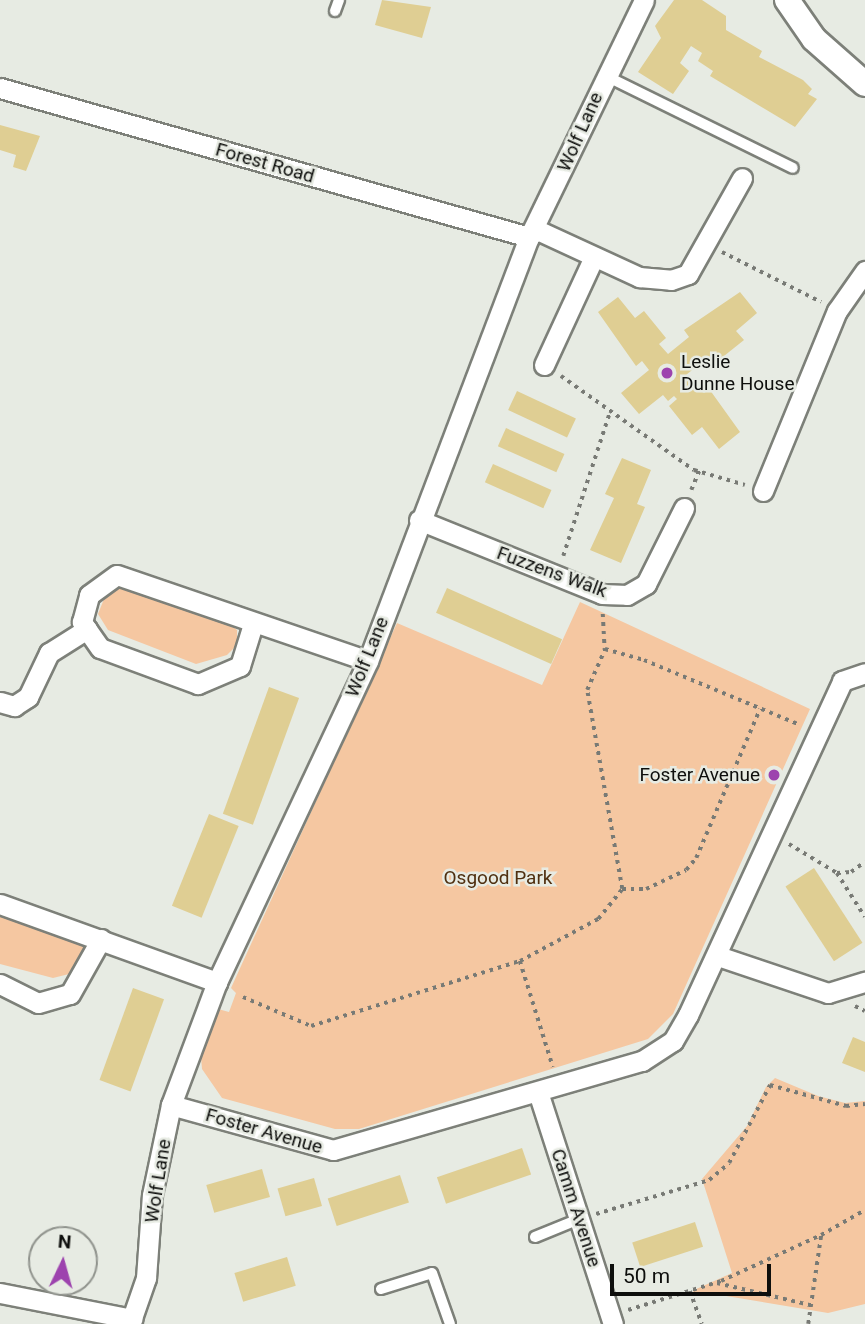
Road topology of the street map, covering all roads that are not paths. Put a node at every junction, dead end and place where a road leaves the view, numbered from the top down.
1 (338, 0) edge
2 (643, 0) edge
3 (787, 0) edge
4 (805, 0) edge
5 (335, 11) dead end
6 (806, 28) junction
7 (606, 76) junction
8 (865, 84) edge
9 (0, 88) edge
10 (793, 168) dead end
11 (742, 178) dead end
12 (532, 233) junction
13 (594, 257) junction
14 (865, 271) edge
15 (544, 365) road end
16 (763, 491) road end
17 (684, 508) dead end
18 (419, 520) junction
19 (253, 624) junction
20 (87, 629) junction
21 (368, 662) junction
22 (865, 673) edge
23 (0, 702) edge
24 (0, 904) edge
25 (101, 939) junction
26 (718, 956) junction
27 (217, 982) junction
28 (865, 982) edge
29 (0, 984) edge
30 (538, 1092) junction
31 (171, 1105) junction
32 (579, 1219) junction
33 (535, 1237) dead end
34 (381, 1289) dead end
35 (0, 1293) edge
36 (612, 1320) edge
37 (131, 1321) edge
38 (450, 1324) edge

1 - 5 lane
2 - 7 street, Wolf Lane
3 - 6 street
4 - 6 street
6 - 8 street
7 - 10 lane
7 - 12 street, Wolf Lane
9 - 12 street, Forest Road
11 - 13 street, Forest Road
12 - 13 street, Forest Road
12 - 18 street, Wolf Lane
13 - 15 street
14 - 16 street
17 - 18 street, Fuzzens Walk
18 - 21 street, Wolf Lane
19 - 20 street
19 - 20 street
19 - 21 street
20 - 23 street
21 - 27 street, Wolf Lane
22 - 26 street, Foster Avenue
24 - 25 street
25 - 27 street
25 - 29 street
26 - 28 street
26 - 30 street, Foster Avenue
27 - 31 street, Wolf Lane
30 - 31 street, Foster Avenue
30 - 32 street, Camm Avenue
31 - 37 street, Wolf Lane
32 - 33 lane
32 - 36 street, Camm Avenue
34 - 38 lane
35 - 37 street

